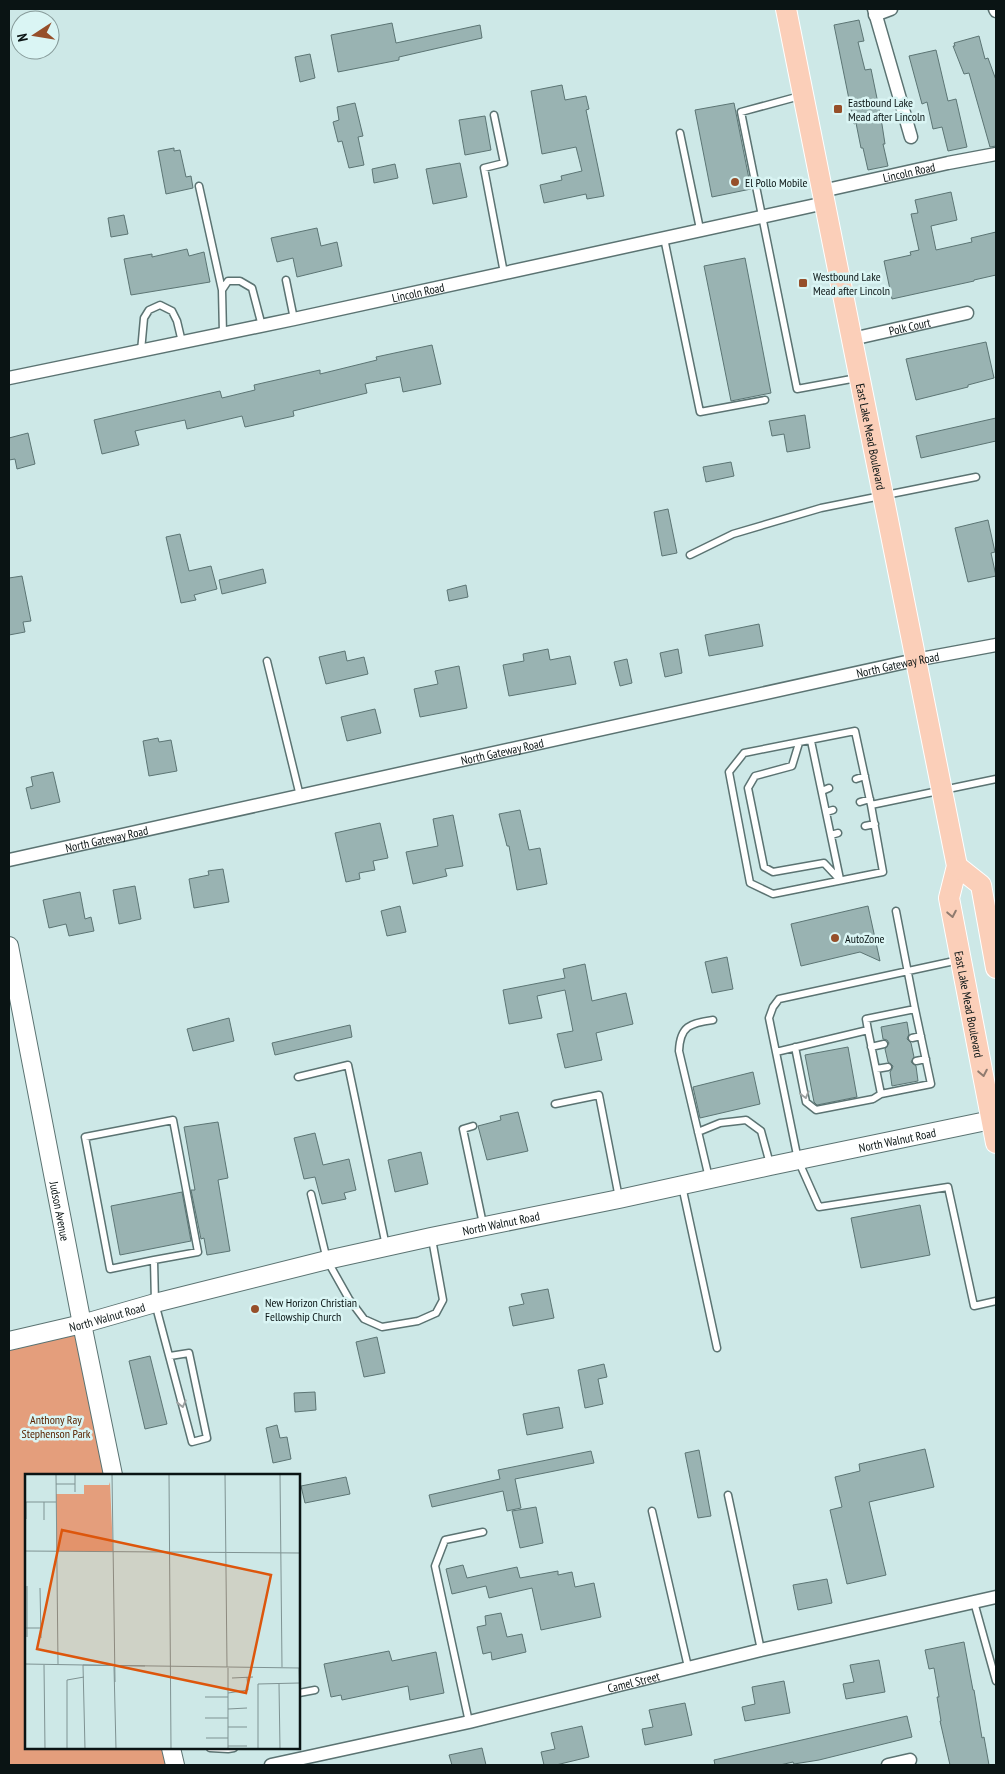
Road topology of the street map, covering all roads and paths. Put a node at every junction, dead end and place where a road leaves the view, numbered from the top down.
1 (786, 9) edge
2 (891, 9) edge
3 (875, 12) edge
4 (803, 95) junction
5 (494, 114) dead end
6 (680, 133) dead end
7 (911, 137) dead end
8 (996, 154) edge
9 (199, 186) dead end
10 (823, 197) junction
11 (761, 216) junction
12 (700, 229) junction
13 (664, 237) junction
14 (504, 272) junction
15 (286, 280) dead end
16 (222, 290) junction
17 (967, 313) dead end
18 (294, 319) junction
19 (262, 326) junction
20 (223, 334) junction
21 (852, 339) junction
22 (182, 342) junction
23 (142, 351) junction
24 (859, 377) junction
25 (9, 378) edge
26 (765, 400) dead end
27 (976, 477) dead end
28 (883, 495) junction
29 (690, 555) dead end
30 (996, 645) edge
31 (916, 660) junction
32 (267, 661) dead end
33 (811, 740) junction
34 (798, 743) junction
35 (865, 776) junction
36 (856, 779) dead end
37 (996, 779) edge
38 (829, 788) dead end
39 (942, 790) junction
40 (822, 791) junction
41 (300, 796) junction
42 (860, 802) dead end
43 (871, 802) junction
44 (834, 810) dead end
45 (826, 812) junction
46 (875, 824) junction
47 (866, 826) dead end
48 (838, 833) dead end
49 (831, 835) junction
50 (9, 860) edge
51 (956, 866) junction
52 (840, 880) junction
53 (896, 911) dead end
54 (994, 939) edge
55 (9, 946) edge
56 (961, 960) junction
57 (996, 968) edge
58 (908, 971) junction
59 (916, 1009) junction
60 (712, 1020) dead end
61 (868, 1030) junction
62 (921, 1036) junction
63 (912, 1038) dead end
64 (884, 1044) dead end
65 (795, 1047) junction
66 (871, 1047) junction
67 (776, 1052) junction
68 (926, 1059) junction
69 (916, 1061) dead end
70 (888, 1067) dead end
71 (876, 1069) junction
72 (298, 1077) dead end
73 (881, 1094) junction
74 (555, 1104) dead end
75 (994, 1120) edge
76 (473, 1126) dead end
77 (698, 1132) junction
78 (996, 1143) edge
79 (798, 1160) junction
80 (770, 1166) junction
81 (709, 1179) junction
82 (682, 1185) junction
83 (310, 1194) dead end
84 (619, 1199) junction
85 (484, 1225) junction
86 (431, 1237) junction
87 (386, 1247) junction
88 (154, 1260) junction
89 (326, 1260) junction
90 (996, 1301) edge
91 (155, 1303) junction
92 (82, 1324) junction
93 (9, 1341) edge
94 (717, 1348) dead end
95 (170, 1356) junction
96 (113, 1474) edge
97 (728, 1495) dead end
98 (652, 1511) dead end
99 (483, 1532) dead end
100 (996, 1597) edge
101 (974, 1602) junction
102 (761, 1650) junction
103 (688, 1667) junction
104 (996, 1681) edge
105 (315, 1690) dead end
106 (300, 1693) edge
107 (469, 1722) junction
108 (171, 1749) edge
109 (910, 1760) dead end
110 (175, 1765) edge
111 (271, 1765) edge
112 (888, 1765) edge

1 - 4 main road, East Lake Mead Boulevard
2 - 3 street
3 - 7 street
4 - 10 main road, East Lake Mead Boulevard
4 - 11 lane
5 - 14 lane
6 - 12 lane
8 - 10 street, Lincoln Road
9 - 16 lane
10 - 11 street, Lincoln Road
10 - 21 main road, East Lake Mead Boulevard
11 - 12 street, Lincoln Road
11 - 24 lane
12 - 13 street, Lincoln Road
13 - 14 street, Lincoln Road
13 - 26 lane
14 - 18 street, Lincoln Road
15 - 18 lane
16 - 19 lane
16 - 20 lane
17 - 21 street, Polk Court
18 - 19 street, Lincoln Road
19 - 20 street, Lincoln Road
20 - 22 street, Lincoln Road
21 - 24 main road, East Lake Mead Boulevard
22 - 23 street, Lincoln Road
22 - 23 lane
23 - 25 street, Lincoln Road
24 - 28 main road, East Lake Mead Boulevard
27 - 28 lane
28 - 29 lane
28 - 31 main road, East Lake Mead Boulevard
30 - 31 street, North Gateway Road
31 - 39 main road, East Lake Mead Boulevard
31 - 41 street, North Gateway Road
32 - 41 lane
33 - 34 lane
33 - 35 lane
33 - 40 lane
34 - 52 lane
34 - 52 lane
35 - 36 lane
35 - 43 lane
37 - 39 lane
38 - 40 lane
39 - 43 lane
39 - 51 main road, East Lake Mead Boulevard
40 - 45 lane
41 - 50 street, North Gateway Road
42 - 43 lane
43 - 46 lane
44 - 45 lane
45 - 49 lane
46 - 47 lane
46 - 52 lane
48 - 49 lane
49 - 52 lane
51 - 54 main road
51 -> 56 main road, East Lake Mead Boulevard
53 - 58 lane
54 - 57 main road
55 - 92 street, Judson Avenue
56 - 58 lane
56 -> 75 main road, East Lake Mead Boulevard
58 - 59 lane
58 - 67 lane
59 - 61 lane
59 - 62 lane
60 - 77 lane
61 - 65 lane
61 - 66 lane
62 - 63 lane
62 - 68 lane
64 - 66 lane
65 - 67 lane
65 -> 73 lane
66 - 71 lane
67 - 79 lane
68 - 69 lane
68 - 73 lane
70 - 71 lane
71 - 73 lane
72 - 87 lane
74 - 84 lane
75 - 78 main road, East Lake Mead Boulevard
75 - 79 street, North Walnut Road
76 - 85 lane
77 - 80 lane
77 - 81 lane
79 - 80 street, North Walnut Road
79 - 90 lane
80 - 81 street, North Walnut Road
81 - 82 street, North Walnut Road
82 - 84 street, North Walnut Road
82 - 94 lane
83 - 89 lane
84 - 85 street, North Walnut Road
85 - 86 street, North Walnut Road
86 - 87 street, North Walnut Road
86 - 89 lane
87 - 89 street, North Walnut Road
88 - 88 lane
88 - 91 lane
89 - 91 street, North Walnut Road
91 - 92 street, North Walnut Road
91 - 95 lane
92 - 93 street, North Walnut Road
92 - 96 street, Judson Avenue
95 -> 95 lane
97 - 102 lane
98 - 103 lane
99 - 107 lane
100 - 101 street, Camel Street
101 - 102 street, Camel Street
101 - 104 lane
102 - 103 street, Camel Street
103 - 107 street, Camel Street
105 - 106 lane
107 - 111 street, Camel Street
108 - 110 street
109 - 112 street

